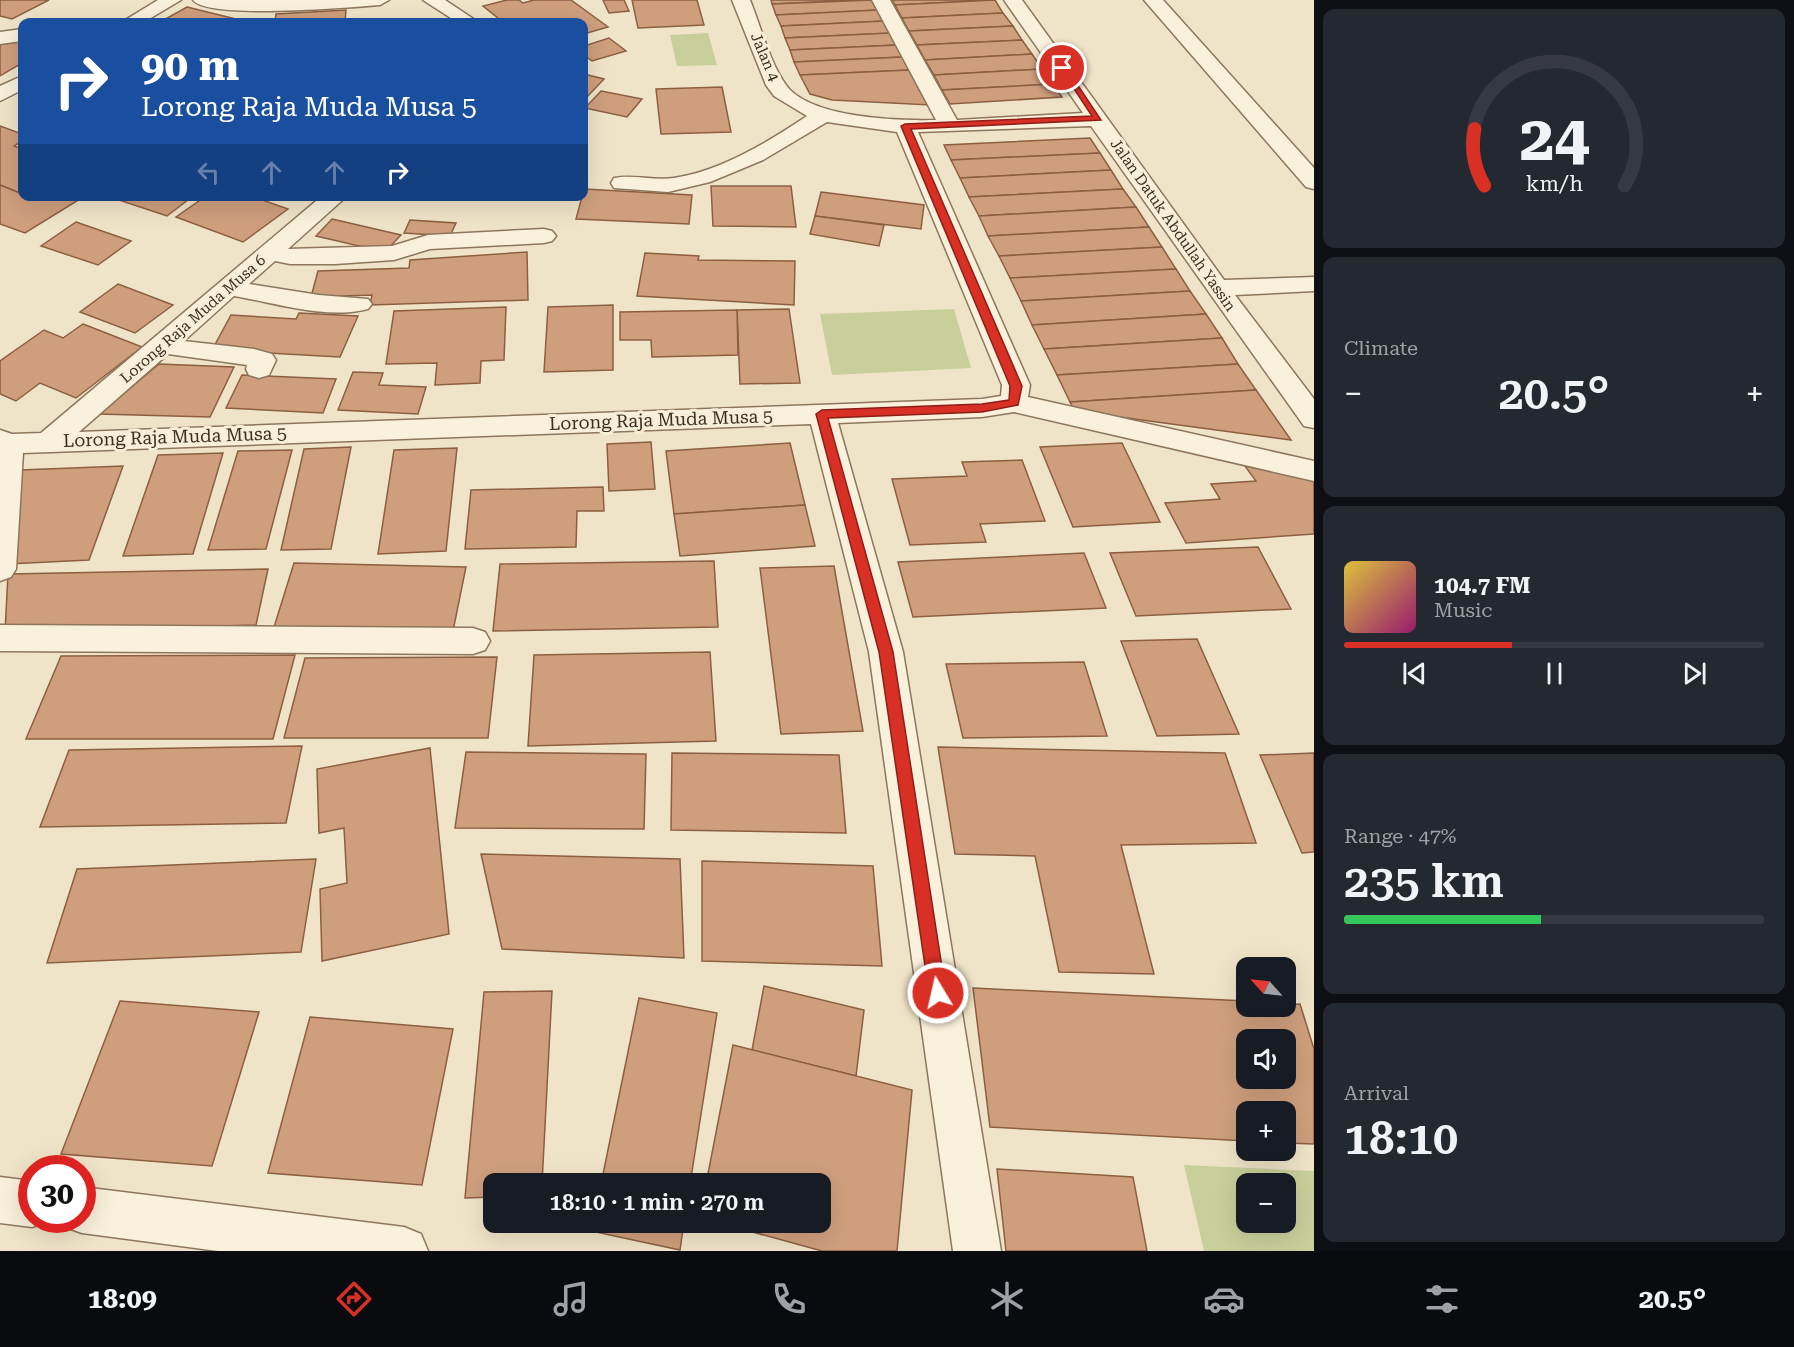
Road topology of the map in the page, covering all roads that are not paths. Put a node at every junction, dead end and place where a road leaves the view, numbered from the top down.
1 (172, 0) edge
2 (202, 0) edge
3 (432, 0) edge
4 (741, 0) edge
5 (881, 0) edge
6 (1013, 0) edge
7 (1153, 0) edge
8 (368, 1) edge
9 (138, 18) edge
10 (462, 18) edge
11 (18, 36) edge
12 (0, 38) edge
13 (18, 84) edge
14 (0, 95) edge
15 (821, 116) junction
16 (1098, 119) junction
17 (949, 125) junction
18 (905, 126) junction
19 (1314, 182) edge
20 (622, 183) dead end
21 (330, 201) edge
22 (544, 236) dead end
23 (271, 252) junction
24 (1314, 284) edge
25 (228, 288) junction
26 (1217, 288) junction
27 (359, 304) dead end
28 (162, 345) junction
29 (259, 369) dead end
30 (1014, 403) junction
31 (822, 414) junction
32 (1314, 419) edge
33 (50, 441) junction
34 (4, 442) edge
35 (1314, 471) edge
36 (4, 482) edge
37 (0, 569) edge
38 (0, 638) edge
39 (473, 641) dead end
40 (0, 1200) edge
41 (18, 1202) edge
42 (96, 1212) edge
43 (404, 1251) edge
44 (977, 1251) edge

1 - 9 street
2 - 8 street
3 - 10 street
4 - 15 street, Jalan 4
5 - 17 street
6 - 16 street, Jalan Datuk Abdullah Yassin
7 - 19 street
11 - 12 street
13 - 14 street
15 - 18 street, Jalan 4
15 - 20 street
16 - 17 street, Jalan 4
16 - 26 street, Jalan Datuk Abdullah Yassin
17 - 18 street, Jalan 4
18 - 30 street
21 - 23 street, Lorong Raja Muda Musa 6
22 - 23 street
23 - 25 street, Lorong Raja Muda Musa 6
24 - 26 street
25 - 27 street
25 - 28 street, Lorong Raja Muda Musa 6
26 - 32 street, Jalan Datuk Abdullah Yassin
28 - 29 street
28 - 33 street, Lorong Raja Muda Musa 6
30 - 31 street, Lorong Raja Muda Musa 5
30 - 35 street
31 - 33 street, Lorong Raja Muda Musa 5
31 - 44 street
33 - 34 street, Lorong Raja Muda Musa 5
34 - 36 street
36 - 37 street
38 - 39 street
40 - 41 street
42 - 43 street

